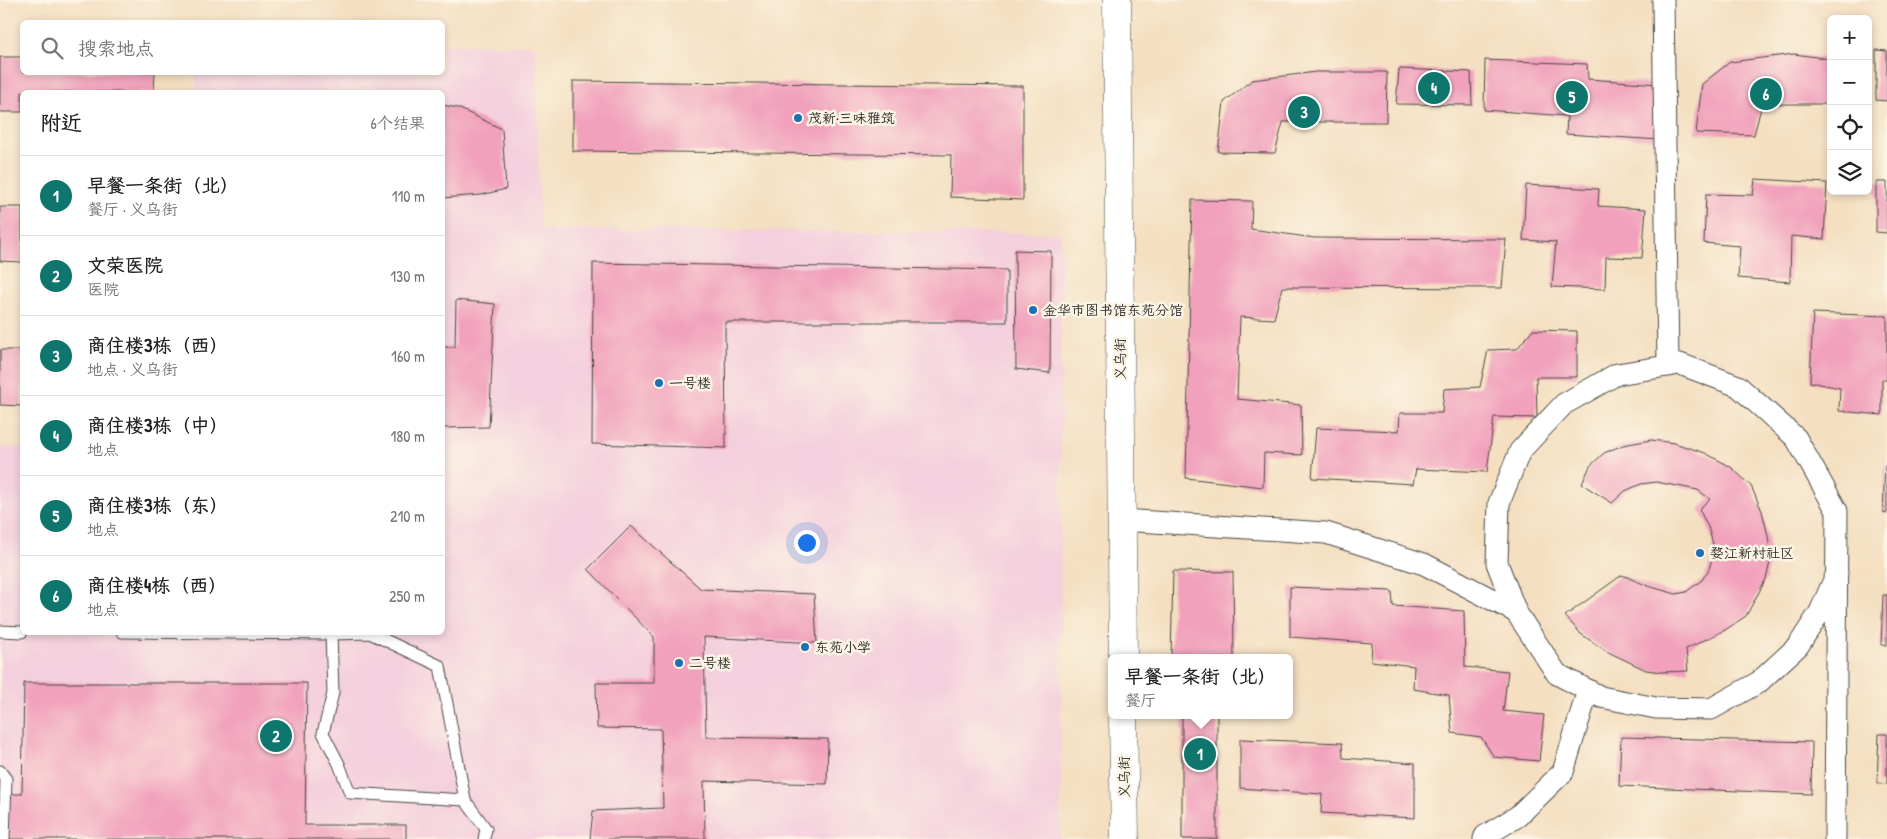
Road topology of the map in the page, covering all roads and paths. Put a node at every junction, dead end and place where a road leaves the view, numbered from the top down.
1 (1117, 0) edge
2 (1662, 0) edge
3 (1668, 366) junction
4 (1122, 520) junction
5 (1837, 574) junction
6 (1516, 612) junction
7 (0, 631) edge
8 (20, 632) edge
9 (331, 635) edge
10 (374, 635) edge
11 (1123, 654) edge
12 (1588, 690) junction
13 (1124, 719) edge
14 (0, 771) edge
15 (465, 800) junction
16 (4, 839) edge
17 (484, 839) edge
18 (1125, 839) edge
19 (1484, 839) edge
20 (1835, 839) edge

1 - 4 street, 义乌街
2 - 3 street
3 - 5 street
3 - 6 street
4 - 6 street
4 - 11 street, 义乌街
5 - 12 street
5 - 20 street
6 - 12 street
7 - 8 lane
9 - 15 lane
10 - 15 lane
12 - 19 street
13 - 18 street, 义乌街
14 - 16 lane
15 - 17 lane

